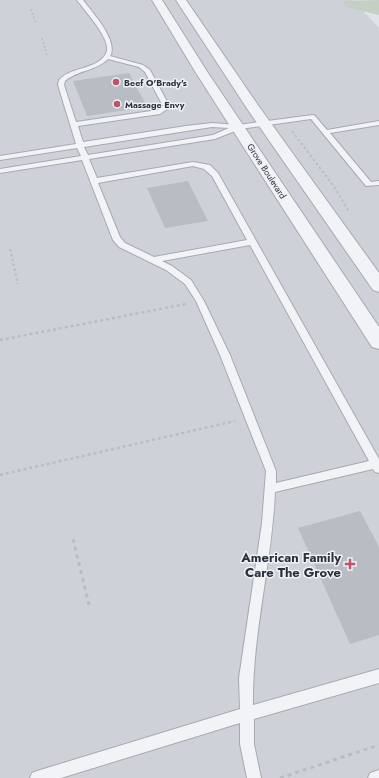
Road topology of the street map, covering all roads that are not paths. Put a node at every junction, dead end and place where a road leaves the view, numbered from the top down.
1 (80, 0) edge
2 (157, 0) edge
3 (181, 0) edge
4 (107, 57) junction
5 (379, 123) edge
6 (265, 124) junction
7 (74, 125) junction
8 (238, 127) junction
9 (325, 132) junction
10 (80, 145) junction
11 (0, 158) edge
12 (85, 158) junction
13 (0, 171) edge
14 (94, 181) junction
15 (379, 183) edge
16 (252, 242) junction
17 (154, 260) junction
18 (379, 286) edge
19 (373, 324) edge
20 (379, 342) edge
21 (378, 466) edge
22 (270, 489) junction
23 (379, 676) edge
24 (246, 714) junction
25 (379, 777) edge
26 (37, 778) edge
27 (254, 778) edge
28 (375, 778) edge

1 - 4 lane
2 - 8 street, Grove Boulevard
3 - 6 street
4 - 7 lane
4 - 7 lane
5 - 9 lane
6 - 8 lane
6 - 9 lane
6 - 18 street
7 - 10 lane
8 - 10 lane
8 - 12 lane
8 - 19 street, Grove Boulevard
9 - 15 lane
10 - 11 lane
10 - 12 lane
12 - 13 lane
12 - 14 lane
14 - 16 lane
14 - 17 lane
16 - 17 lane
16 - 21 lane
17 - 22 lane
19 - 20 street, Grove Boulevard
21 - 22 lane
22 - 24 lane
23 - 24 lane
24 - 26 lane
24 - 27 lane
25 - 28 lane

